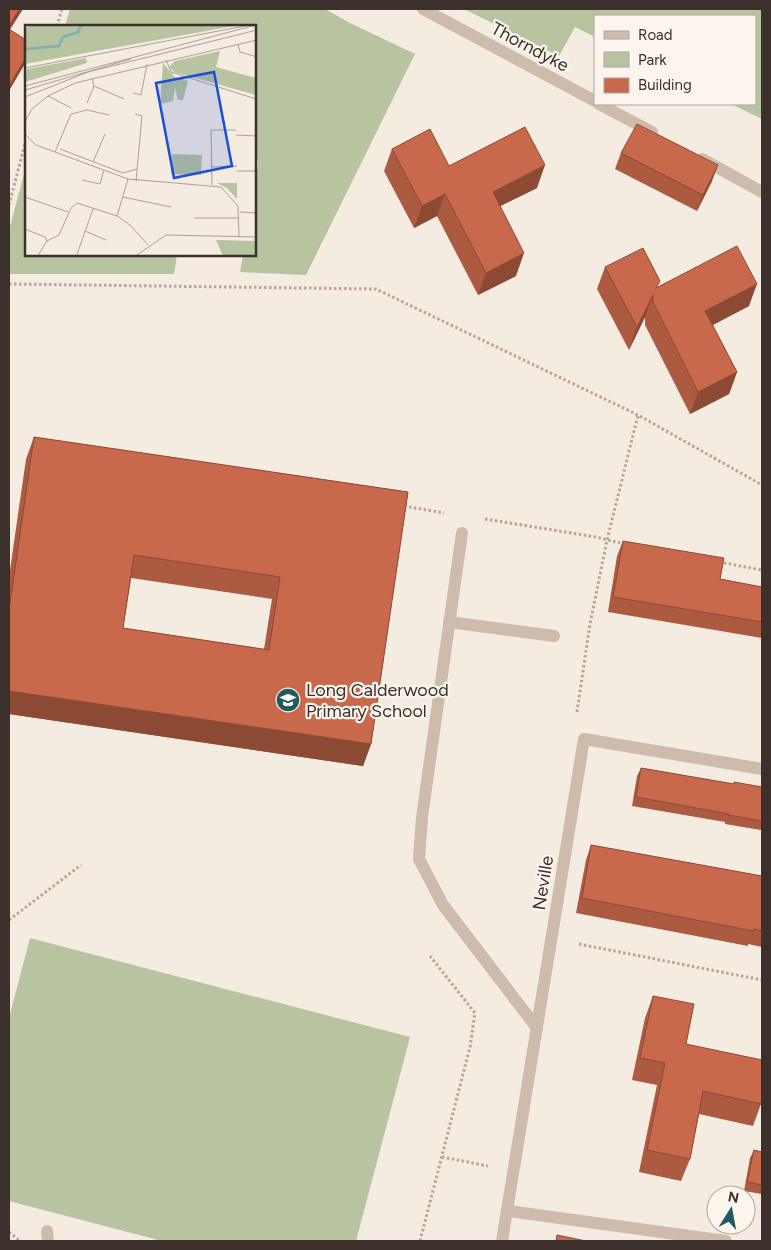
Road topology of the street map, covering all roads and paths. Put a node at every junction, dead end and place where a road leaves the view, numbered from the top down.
1 (62, 9) edge
2 (423, 9) edge
3 (57, 25) edge
4 (594, 101) edge
5 (601, 105) edge
6 (659, 136) edge
7 (25, 144) edge
8 (694, 155) edge
9 (762, 192) edge
10 (9, 205) edge
11 (9, 284) edge
12 (638, 415) junction
13 (762, 484) edge
14 (400, 506) edge
15 (445, 513) dead end
16 (482, 519) dead end
17 (462, 533) dead end
18 (607, 540) junction
19 (627, 544) edge
20 (714, 561) edge
21 (762, 570) edge
22 (449, 622) junction
23 (554, 636) dead end
24 (584, 739) junction
25 (762, 769) edge
26 (81, 865) dead end
27 (9, 920) edge
28 (551, 939) junction
29 (430, 956) dead end
30 (762, 980) edge
31 (537, 1028) junction
32 (442, 1157) junction
33 (514, 1171) junction
34 (508, 1211) junction
35 (9, 1232) edge
36 (20, 1241) edge
37 (420, 1241) edge
38 (502, 1241) edge
39 (726, 1241) edge

1 - 3 path
2 - 4 street, Thorndyke
5 - 6 street
7 - 10 path
8 - 9 street
11 - 12 path
12 - 13 path
12 - 18 path
14 - 15 path
16 - 18 path
17 - 22 street
18 - 19 path
18 - 24 path
20 - 21 path
22 - 23 street
22 - 31 street
24 - 25 street
24 - 28 street, Neville
26 - 27 path
28 - 30 path
28 - 31 street, Neville
29 - 32 path
31 - 33 street, Neville
32 - 33 path
32 - 37 path
33 - 34 street, Neville
34 - 38 street, Neville
34 - 39 street
35 - 36 path

